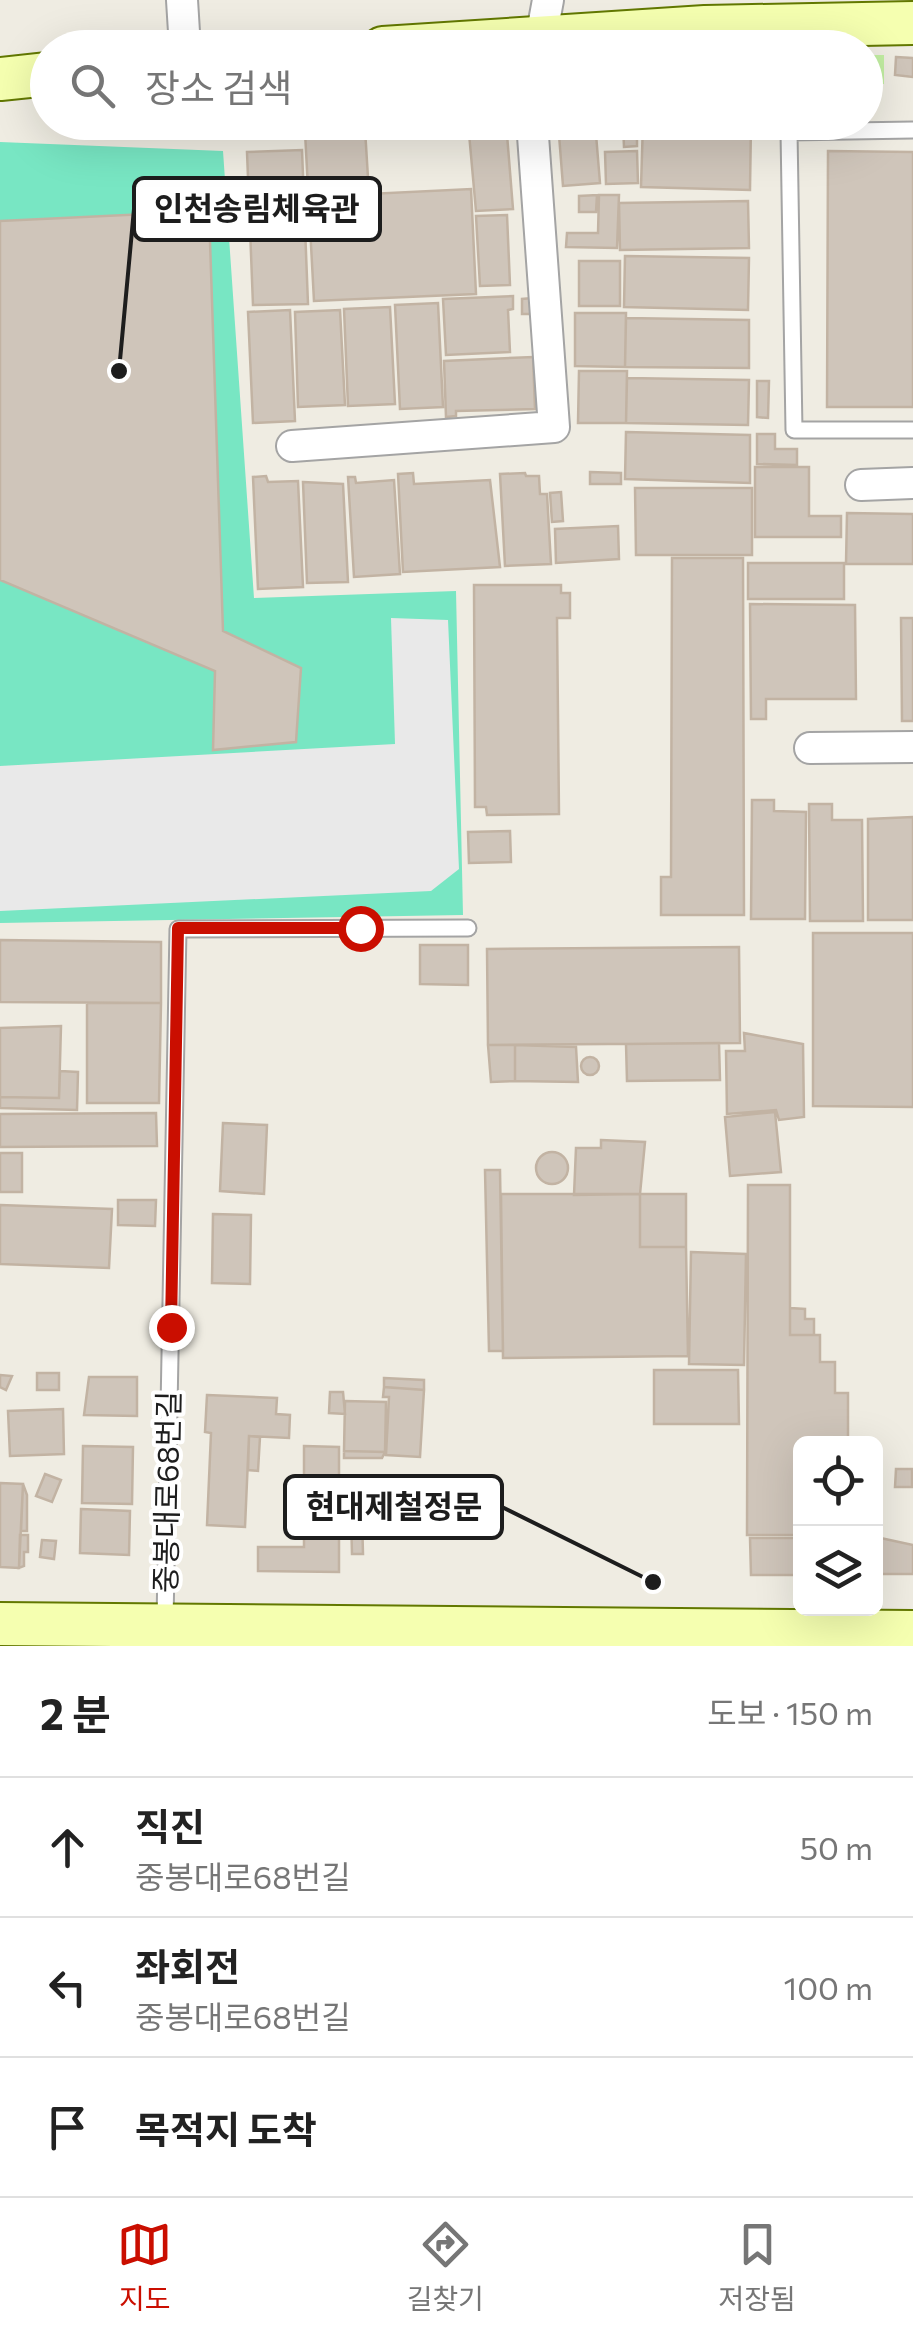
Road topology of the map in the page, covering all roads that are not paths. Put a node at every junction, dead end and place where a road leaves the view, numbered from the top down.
1 (182, 0) edge
2 (913, 23) edge
3 (184, 30) edge
4 (578, 30) edge
5 (30, 76) edge
6 (0, 80) edge
7 (883, 130) edge
8 (913, 130) edge
9 (533, 140) edge
10 (789, 140) edge
11 (913, 430) edge
12 (292, 446) dead end
13 (913, 483) edge
14 (862, 485) dead end
15 (913, 747) edge
16 (810, 748) dead end
17 (468, 928) dead end
18 (0, 1624) edge
19 (165, 1625) junction
20 (913, 1632) edge

1 - 3 street
2 - 4 main road
5 - 6 main road
7 - 8 lane
9 - 12 street
10 - 11 lane
13 - 14 street
15 - 16 street
17 - 19 lane, 중봉대로68번길
18 - 19 main road
19 - 20 main road

